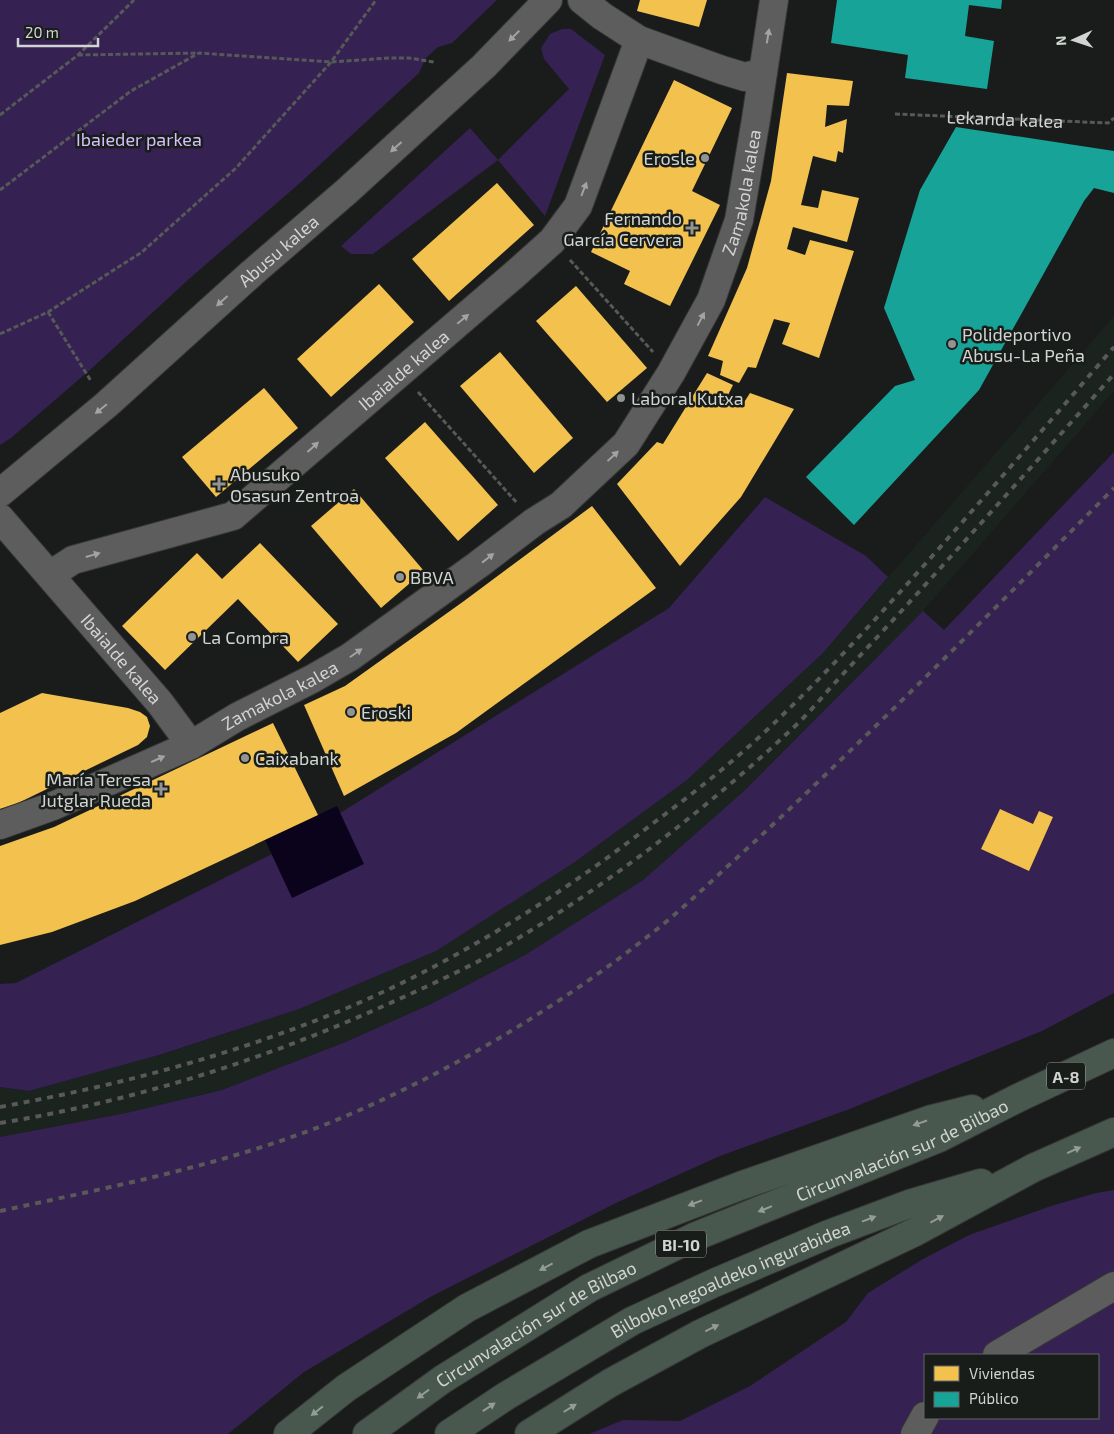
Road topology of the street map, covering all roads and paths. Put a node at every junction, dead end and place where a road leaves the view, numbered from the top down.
1 (134, 0) edge
2 (376, 0) edge
3 (548, 0) edge
4 (582, 0) edge
5 (774, 0) edge
6 (639, 40) junction
7 (199, 54) junction
8 (78, 55) junction
9 (331, 62) junction
10 (434, 62) dead end
11 (763, 72) junction
12 (896, 114) dead end
13 (0, 115) edge
14 (1114, 118) edge
15 (0, 190) edge
16 (552, 240) junction
17 (48, 312) junction
18 (0, 334) edge
19 (400, 372) junction
20 (671, 373) junction
21 (106, 405) junction
22 (0, 492) edge
23 (0, 518) edge
24 (534, 522) junction
25 (50, 575) junction
26 (191, 744) junction
27 (0, 825) edge
28 (1114, 1053) edge
29 (1018, 1098) junction
30 (1114, 1132) edge
31 (1033, 1168) junction
32 (1114, 1286) edge
33 (999, 1354) edge
34 (924, 1418) edge
35 (288, 1434) edge
36 (367, 1434) edge
37 (449, 1434) edge
38 (530, 1434) edge
39 (914, 1434) edge

1 - 8 path
2 - 9 path
3 -> 21 street, Abusu kalea
4 - 6 street
11 -> 5 street, Zamakola kalea
6 - 11 street
16 -> 6 street, Ibaialde kalea
7 - 8 path
7 - 9 path
7 - 15 path
8 - 13 path
9 - 10 path
9 - 17 path
20 -> 11 street, Zamakola kalea
12 - 14 path, Lekanda kalea
19 -> 16 street, Ibaialde kalea
16 - 20 path
17 - 18 path
17 - 21 path
19 - 24 path
25 -> 19 street, Ibaialde kalea
24 -> 20 street, Zamakola kalea
21 -> 22 street, Abusu kalea
23 - 25 street, Ibaialde kalea
26 -> 24 street, Zamakola kalea
25 - 26 street, Ibaialde kalea
27 -> 26 street, Zamakola kalea
28 - 29 highway, A-8
29 -> 35 highway
29 -> 36 highway, Circunvalación sur de Bilbao / BI-10
31 -> 30 highway
37 -> 31 highway, Bilboko hegoaldeko ingurabidea
38 -> 31 highway
32 - 33 street
34 - 39 street

